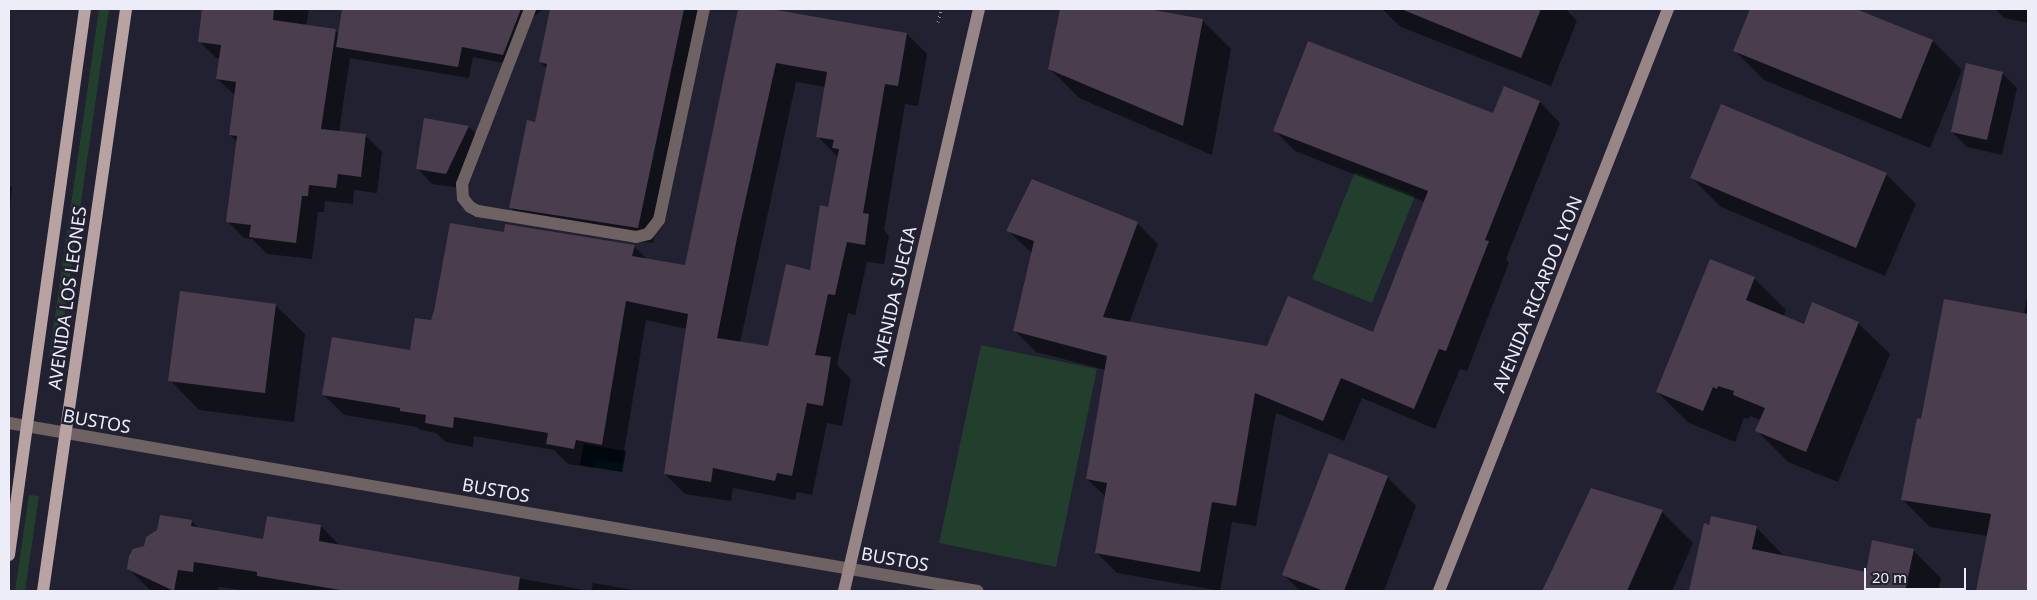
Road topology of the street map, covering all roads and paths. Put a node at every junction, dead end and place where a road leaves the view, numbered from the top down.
1 (86, 9) edge
2 (126, 9) edge
3 (530, 9) edge
4 (704, 9) edge
5 (941, 9) edge
6 (979, 9) edge
7 (1668, 9) edge
8 (938, 22) dead end
9 (9, 423) edge
10 (28, 426) junction
11 (66, 434) junction
12 (9, 555) edge
13 (849, 569) junction
14 (43, 591) edge
15 (844, 591) edge
16 (978, 591) edge
17 (1439, 591) edge

1 - 10 main road, AVENIDA LOS LEONES
2 - 11 main road, AVENIDA LOS LEONES
3 - 4 street
5 - 8 path
6 - 13 street, AVENIDA SUECIA
7 - 17 street, AVENIDA RICARDO LYON
9 - 10 street, BUSTOS
10 - 11 street, BUSTOS
10 - 12 main road, AVENIDA LOS LEONES
11 - 13 street, BUSTOS
11 - 14 main road, AVENIDA LOS LEONES
13 - 15 street, AVENIDA SUECIA
13 - 16 street, BUSTOS

